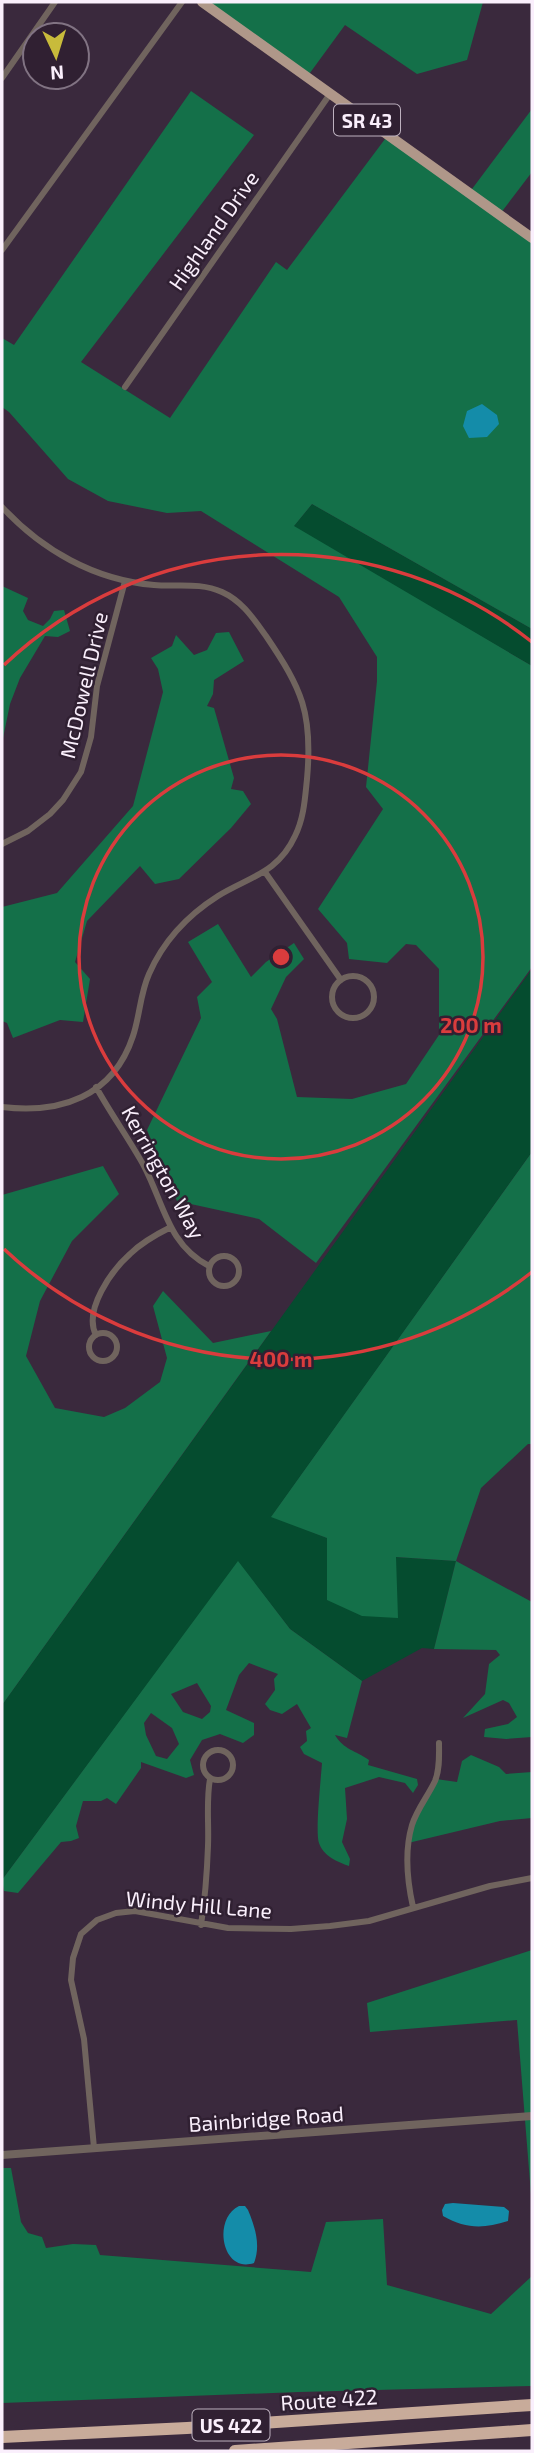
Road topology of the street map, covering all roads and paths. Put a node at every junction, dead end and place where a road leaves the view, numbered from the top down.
1 (55, 2) edge
2 (182, 2) edge
3 (202, 2) edge
4 (2, 78) edge
5 (330, 94) junction
6 (532, 237) edge
7 (2, 250) edge
8 (125, 387) dead end
9 (2, 507) edge
10 (125, 581) junction
11 (2, 844) edge
12 (265, 872) junction
13 (341, 980) junction
14 (96, 1087) junction
15 (2, 1107) edge
16 (171, 1227) junction
17 (209, 1266) junction
18 (96, 1335) junction
19 (439, 1743) dead end
20 (211, 1779) junction
21 (532, 1878) edge
22 (413, 1907) junction
23 (201, 1925) junction
24 (532, 2116) edge
25 (94, 2148) junction
26 (2, 2155) edge
27 (532, 2405) edge
28 (532, 2430) edge
29 (2, 2437) edge
30 (235, 2451) edge

1 - 4 street
2 - 7 street
3 - 5 main road, SR 43
5 - 6 main road, SR 43
5 - 8 street, Highland Drive
9 - 10 street
10 - 11 street, McDowell Drive
10 - 12 street
12 - 13 street
12 - 14 street
13 - 13 street
14 - 15 street
14 - 16 street, Kerrington Way
16 - 17 street, Kerrington Way
16 - 18 street
17 - 17 street, Kerrington Way
18 - 18 street
19 - 22 street
20 - 20 street
20 - 23 street
21 - 22 street, Windy Hill Lane
22 - 23 street, Windy Hill Lane
23 - 25 street, Windy Hill Lane
24 - 25 street, Bainbridge Road
25 - 26 street, Bainbridge Road
27 - 29 highway, Route 422 / US 422
28 - 30 highway, US 422

